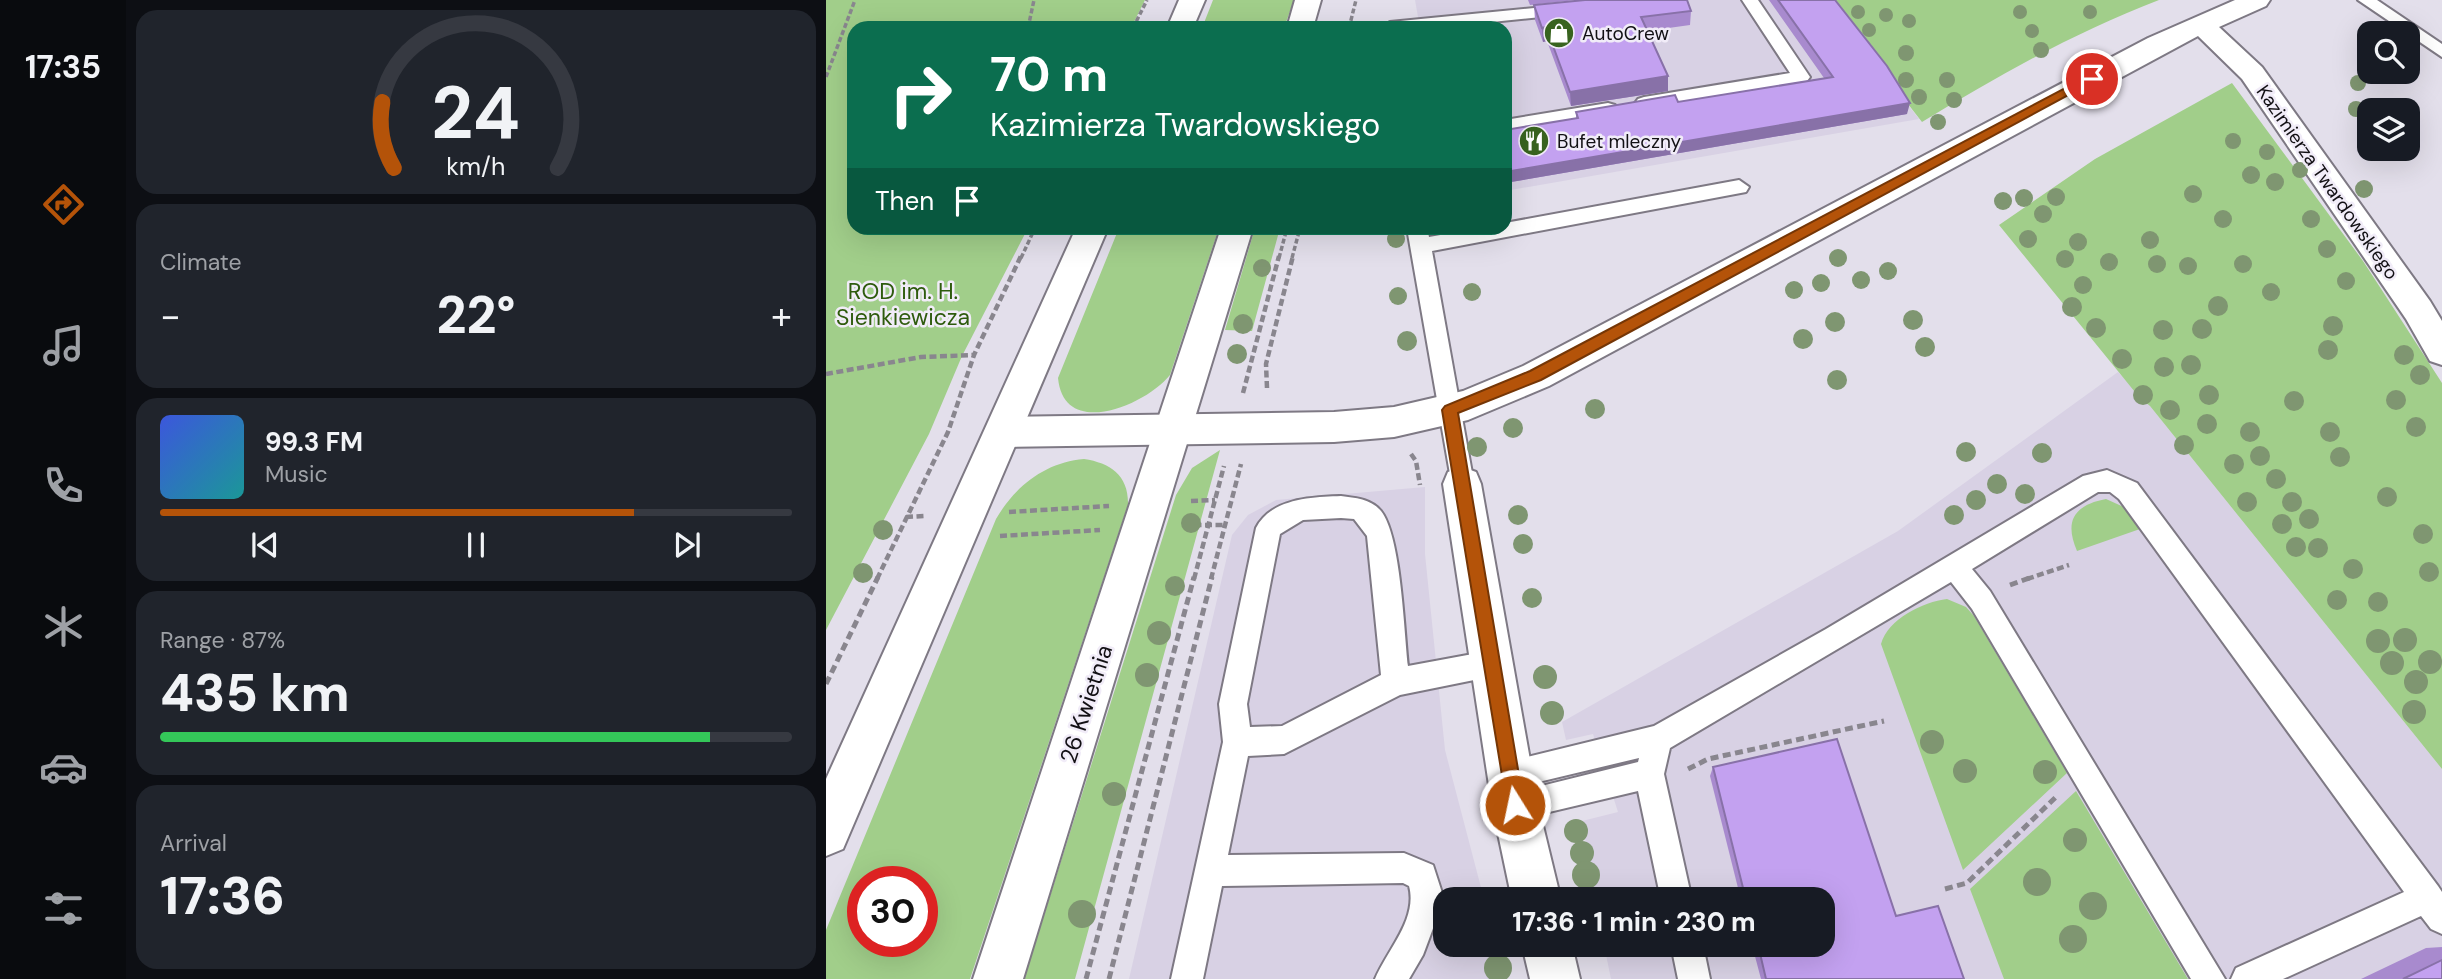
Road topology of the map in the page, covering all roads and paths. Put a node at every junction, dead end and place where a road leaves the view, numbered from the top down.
1 (855, 0) edge
2 (1034, 0) edge
3 (1147, 0) edge
4 (1192, 0) edge
5 (1308, 0) edge
6 (1356, 0) edge
7 (1750, 0) edge
8 (2257, 0) edge
9 (2366, 0) edge
10 (1582, 8) edge
11 (847, 21) edge
12 (847, 21) edge
13 (1030, 21) edge
14 (1136, 21) edge
15 (1183, 21) edge
16 (1302, 21) edge
17 (1351, 21) edge
18 (1454, 21) edge
19 (2200, 24) junction
20 (2442, 52) edge
21 (826, 77) edge
22 (1512, 125) edge
23 (1739, 187) dead end
24 (1512, 222) edge
25 (1032, 235) edge
26 (1089, 235) edge
27 (1235, 235) edge
28 (1285, 235) edge
29 (1298, 235) edge
30 (1419, 237) edge
31 (2442, 351) edge
32 (974, 355) junction
33 (826, 374) edge
34 (1266, 388) dead end
35 (1243, 392) dead end
36 (1450, 410) junction
37 (1174, 428) junction
38 (1004, 432) junction
39 (1243, 455) dead end
40 (1225, 460) dead end
41 (1462, 484) joint
42 (1115, 505) dead end
43 (1000, 512) dead end
44 (1180, 525) dead end
45 (1208, 525) junction
46 (1224, 525) junction
47 (1107, 529) dead end
48 (989, 536) dead end
49 (2069, 565) dead end
50 (1954, 567) junction
51 (1978, 595) junction
52 (1489, 664) junction
53 (1396, 682) junction
54 (826, 684) edge
55 (1884, 720) dead end
56 (1658, 739) junction
57 (1237, 742) junction
58 (2087, 776) junction
59 (1651, 780) junction
60 (1512, 789) junction
61 (826, 832) edge
62 (1208, 871) junction
63 (1534, 887) edge
64 (1674, 887) edge
65 (1945, 889) dead end
66 (2434, 908) edge
67 (1550, 957) edge
68 (1689, 957) edge
69 (998, 979) edge
70 (1086, 979) edge
71 (1109, 979) edge
72 (1187, 979) edge
73 (1391, 979) edge
74 (1555, 979) edge
75 (1694, 979) edge
76 (2209, 979) edge
77 (2247, 979) edge

1 - 12 path
2 - 13 path
3 - 14 path
4 - 15 street
5 - 16 street
6 - 17 path
7 - 22 lane
8 - 19 street
9 - 20 lane
10 - 18 lane
11 - 21 path
19 - 31 street, Kazimierza Twardowskiego
19 - 36 street
23 - 24 lane
25 - 32 path
26 - 38 street
27 - 37 street, 26 Kwietnia
28 - 35 path
29 - 34 path
30 - 36 lane
32 - 33 path
32 - 54 path
36 - 37 street
36 - 41 lane
37 - 38 street
37 - 69 street, 26 Kwietnia
38 - 61 street
39 - 46 path
40 - 45 path
41 - 52 street
42 - 43 path
44 - 45 path
45 - 46 path
45 - 70 path
46 - 71 path
47 - 48 path
49 - 51 path
50 - 51 lane
50 - 56 lane
50 - 66 lane
51 - 58 lane
52 - 53 lane
52 - 60 street
53 - 57 lane
53 - 57 lane
55 - 59 path
56 - 59 lane
56 - 60 lane
57 - 62 lane
58 - 65 path
58 - 76 lane
59 - 60 lane
59 - 64 lane
60 - 63 street
62 - 72 lane
62 - 73 lane
66 - 77 lane
67 - 74 street
68 - 75 lane

